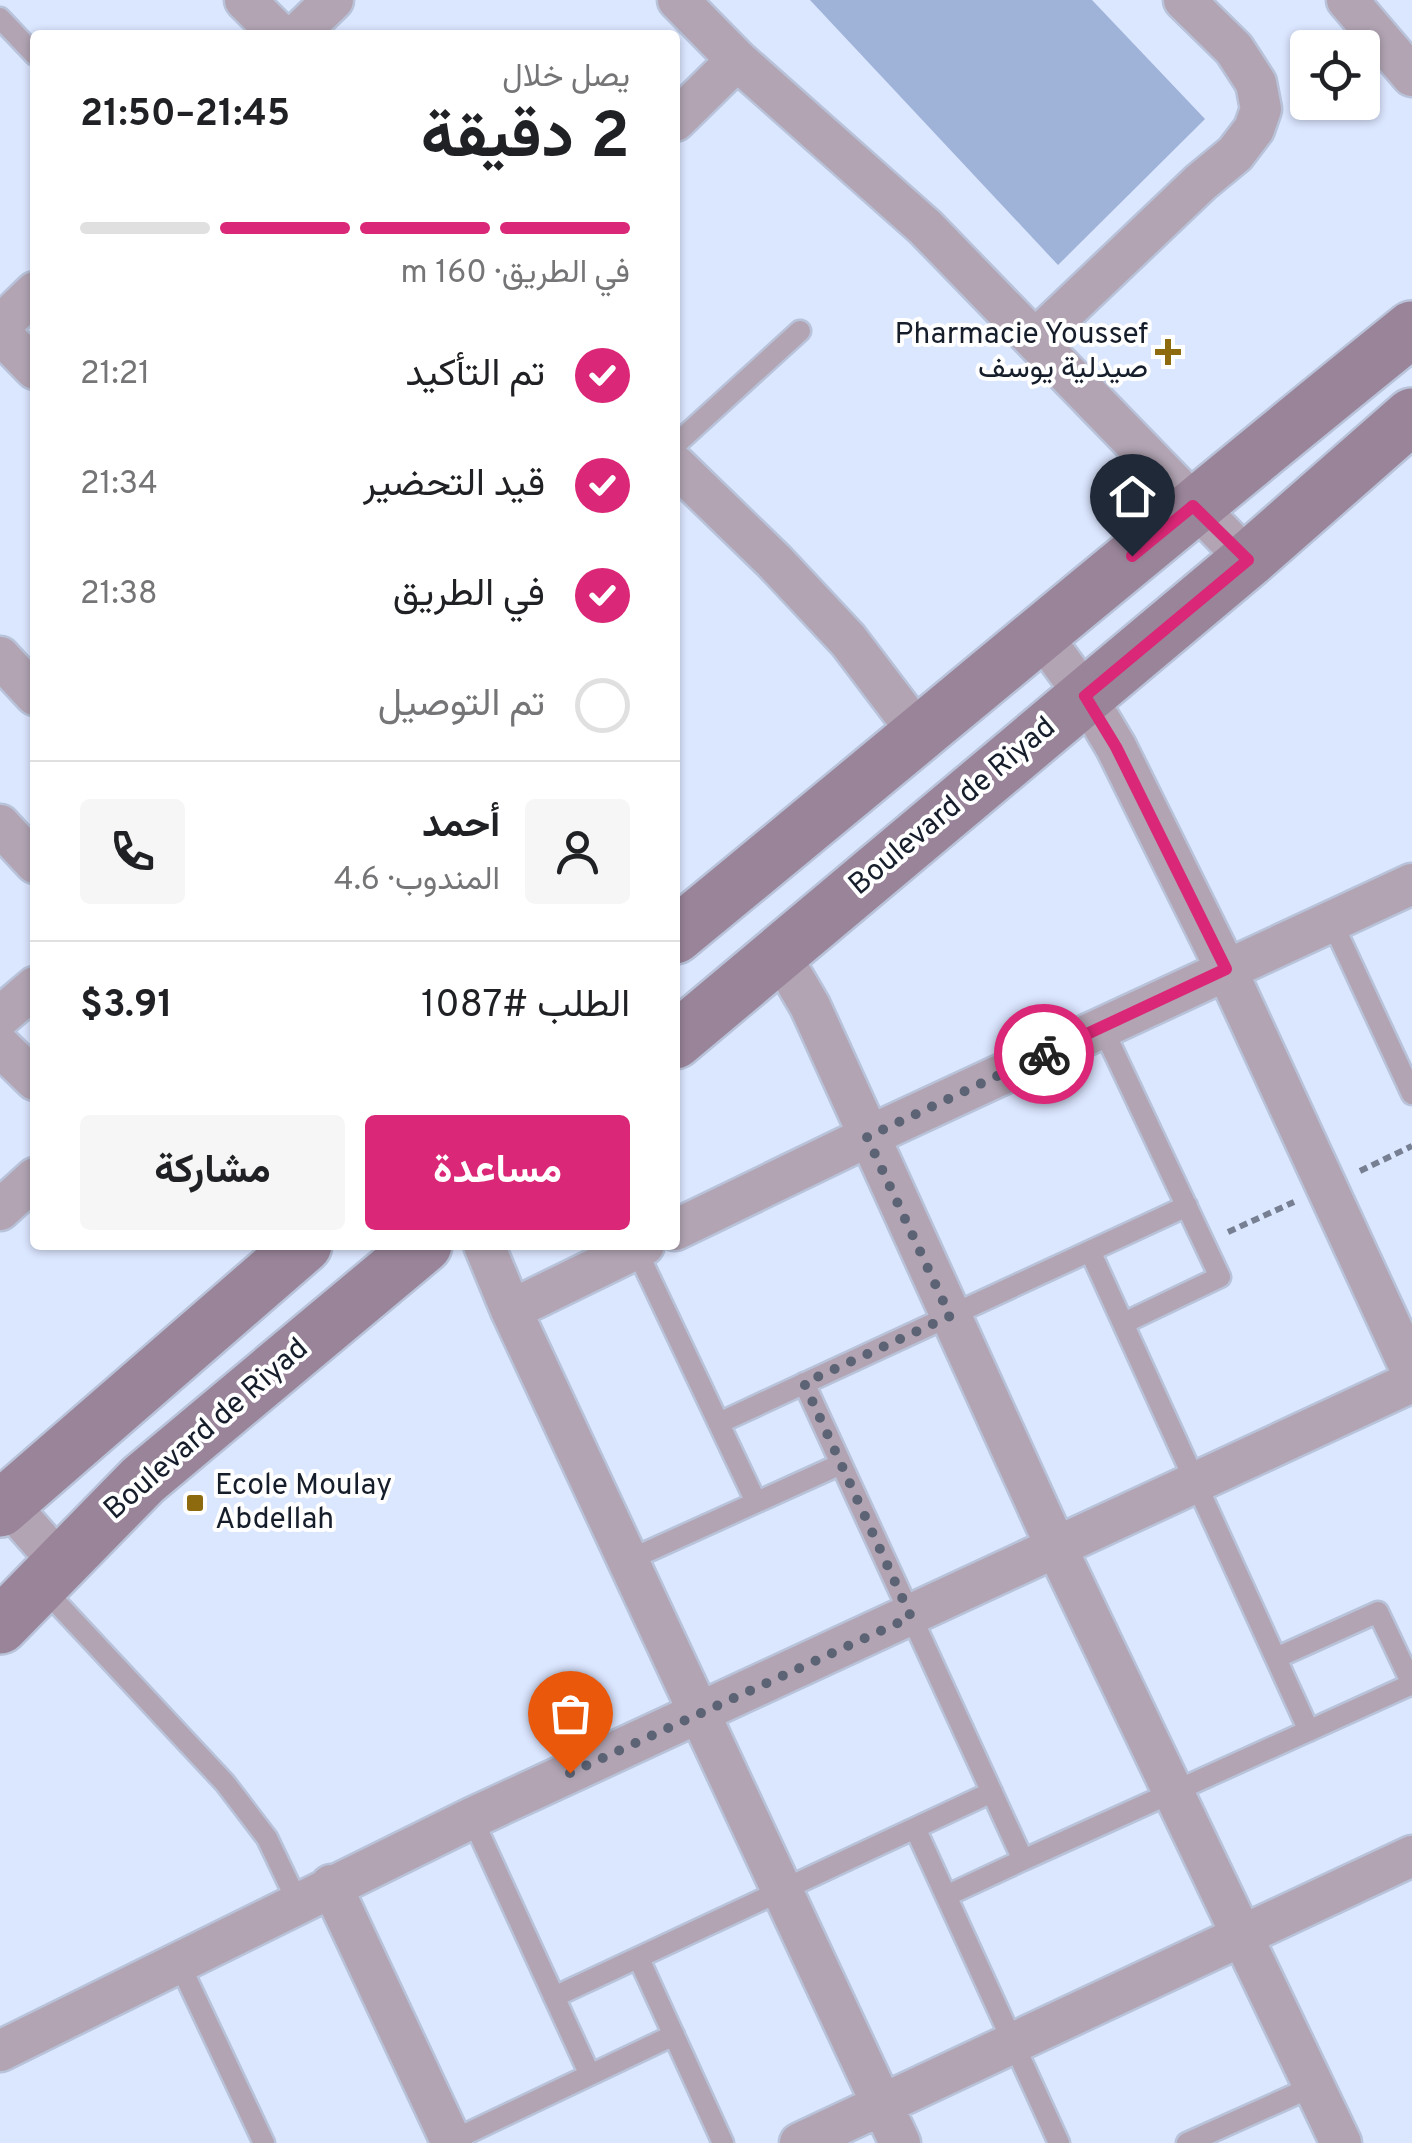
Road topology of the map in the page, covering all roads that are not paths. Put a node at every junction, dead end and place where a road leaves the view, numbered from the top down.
1 (246, 0) edge
2 (333, 0) edge
3 (678, 0) edge
4 (1184, 0) edge
5 (1347, 0) edge
6 (0, 18) edge
7 (275, 30) edge
8 (302, 30) edge
9 (30, 50) edge
10 (737, 60) junction
11 (1412, 76) edge
12 (680, 116) edge
13 (30, 297) edge
14 (1412, 329) edge
15 (0, 330) edge
16 (800, 331) dead end
17 (1036, 339) junction
18 (30, 363) edge
19 (1412, 416) edge
20 (680, 439) edge
21 (680, 470) edge
22 (1193, 506) junction
23 (1248, 560) junction
24 (1040, 632) junction
25 (0, 657) edge
26 (30, 690) edge
27 (1085, 696) junction
28 (920, 735) junction
29 (0, 825) edge
30 (30, 858) edge
31 (1412, 884) edge
32 (1332, 922) junction
33 (680, 932) edge
34 (780, 953) junction
35 (1226, 969) junction
36 (30, 991) edge
37 (0, 1017) edge
38 (1102, 1027) junction
39 (680, 1036) edge
40 (0, 1046) edge
41 (30, 1075) edge
42 (1411, 1091) edge
43 (867, 1137) junction
44 (30, 1183) edge
45 (1187, 1206) junction
46 (0, 1210) edge
47 (680, 1228) edge
48 (298, 1250) edge
49 (418, 1250) edge
50 (486, 1250) edge
51 (634, 1250) edge
52 (641, 1250) edge
53 (1090, 1251) junction
54 (511, 1310) junction
55 (950, 1316) junction
56 (1124, 1323) junction
57 (1412, 1372) edge
58 (1412, 1382) edge
59 (804, 1383) junction
60 (718, 1422) junction
61 (841, 1464) junction
62 (1198, 1483) junction
63 (2, 1502) edge
64 (756, 1502) junction
65 (1057, 1549) junction
66 (629, 1560) junction
67 (51, 1575) junction
68 (911, 1617) junction
69 (0, 1626) edge
70 (1276, 1658) junction
71 (1412, 1684) edge
72 (701, 1714) junction
73 (1308, 1731) junction
74 (992, 1792) junction
75 (1174, 1793) junction
76 (472, 1818) junction
77 (915, 1828) junction
78 (1412, 1856) edge
79 (1023, 1860) junction
80 (783, 1890) junction
81 (314, 1894) junction
82 (946, 1896) junction
83 (1241, 1935) junction
84 (639, 1959) junction
85 (179, 1963) junction
86 (554, 1997) junction
87 (674, 2036) junction
88 (1012, 2042) junction
89 (0, 2051) edge
90 (590, 2075) junction
91 (1314, 2086) junction
92 (882, 2104) junction
93 (450, 2142) edge
94 (264, 2143) edge
95 (723, 2143) edge
96 (800, 2143) edge
97 (900, 2143) edge
98 (1059, 2143) edge
99 (1187, 2143) edge
100 (1341, 2143) edge

1 - 7 street
2 - 8 street
3 - 10 street
4 - 17 street
5 - 11 street
6 - 9 lane
10 - 12 street
10 - 17 street
13 - 15 street
14 - 22 main road
15 - 18 street
16 - 20 lane
17 - 22 street
19 - 23 main road, Boulevard de Riyad
21 - 28 street
22 - 23 street
22 - 24 main road
23 - 27 main road, Boulevard de Riyad
24 - 27 street
24 - 28 main road
25 - 26 street
27 - 34 main road, Boulevard de Riyad
27 - 35 street
28 - 33 main road
29 - 30 street
31 - 32 street
32 - 35 street
32 - 42 lane
34 - 39 main road, Boulevard de Riyad
34 - 43 street
35 - 38 street
35 - 57 street
36 - 37 street
38 - 43 street
38 - 45 lane
40 - 41 street
43 - 47 street
43 - 55 street
44 - 46 street
45 - 53 lane
45 - 56 lane
48 - 63 main road
49 - 67 main road, Boulevard de Riyad
50 - 54 street
51 - 54 street
52 - 60 lane
53 - 55 lane
53 - 56 lane
54 - 66 street
55 - 59 lane
55 - 65 street
56 - 62 lane
58 - 62 street
59 - 60 lane
59 - 61 lane
60 - 64 lane
61 - 64 lane
61 - 68 lane
62 - 65 street
62 - 70 lane
63 - 67 street
64 - 66 lane
65 - 68 street
65 - 75 street
66 - 72 street
67 - 69 main road, Boulevard de Riyad
67 - 81 lane
68 - 72 street
68 - 74 lane
70 - 71 lane
70 - 73 lane
71 - 73 lane
72 - 76 street
72 - 80 street
73 - 75 lane
74 - 77 lane
74 - 79 lane
75 - 79 lane
75 - 83 street
76 - 81 street
76 - 86 lane
77 - 80 lane
77 - 82 lane
78 - 83 street
79 - 82 lane
80 - 84 lane
80 - 92 street
81 - 85 street
81 - 93 street
82 - 88 lane
83 - 88 street
83 - 91 street
84 - 86 lane
84 - 87 lane
85 - 89 street
85 - 94 lane
86 - 90 lane
87 - 90 lane
87 - 95 lane
88 - 92 street
88 - 98 lane
90 - 93 lane
91 - 99 lane
91 - 100 street
92 - 96 street
92 - 97 street

